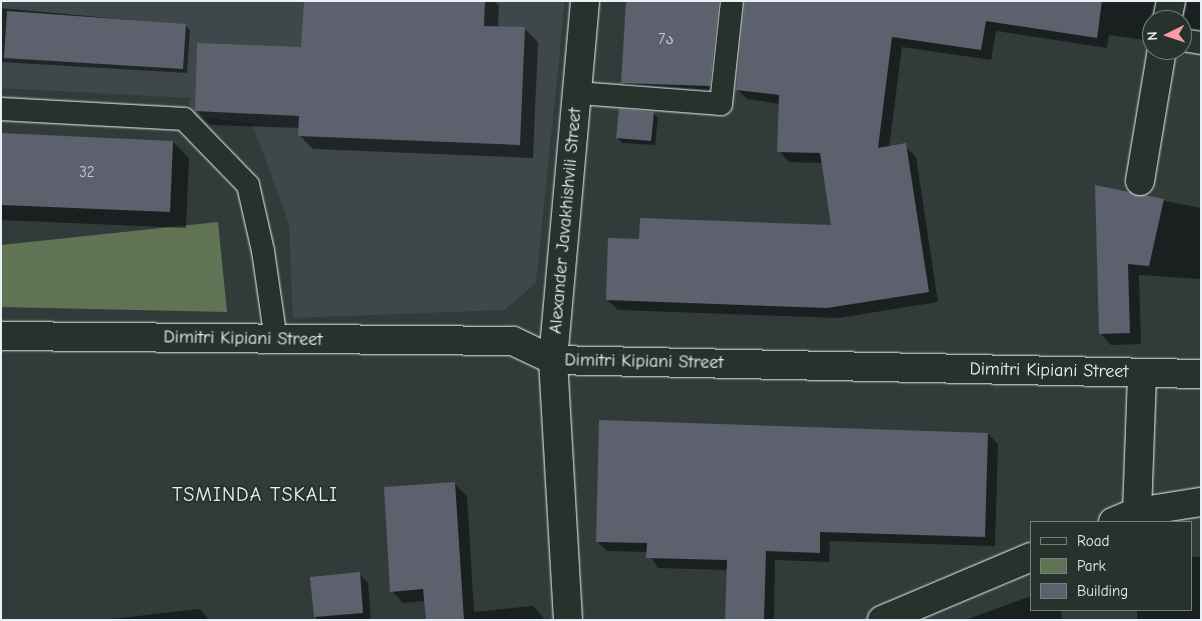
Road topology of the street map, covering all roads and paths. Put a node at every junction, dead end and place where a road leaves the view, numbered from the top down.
1 (586, 1) edge
2 (732, 1) edge
3 (1160, 60) edge
4 (578, 93) junction
5 (1, 109) edge
6 (1140, 181) dead end
7 (1, 336) edge
8 (276, 340) junction
9 (553, 360) junction
10 (1142, 373) junction
11 (1201, 374) edge
12 (1201, 502) edge
13 (1125, 517) edge
14 (1030, 558) edge
15 (568, 620) edge
16 (882, 620) edge

1 - 4 street, Alexander Javakhishvili Street
2 - 4 lane
3 - 6 street
4 - 9 street, Alexander Javakhishvili Street
5 - 8 lane
7 - 8 street, Dimitri Kipiani Street
8 - 9 street, Dimitri Kipiani Street
9 - 10 street, Dimitri Kipiani Street
9 - 15 street, Alexander Javakhishvili Street
10 - 11 street, Dimitri Kipiani Street
10 - 13 street
12 - 13 street
14 - 16 street

